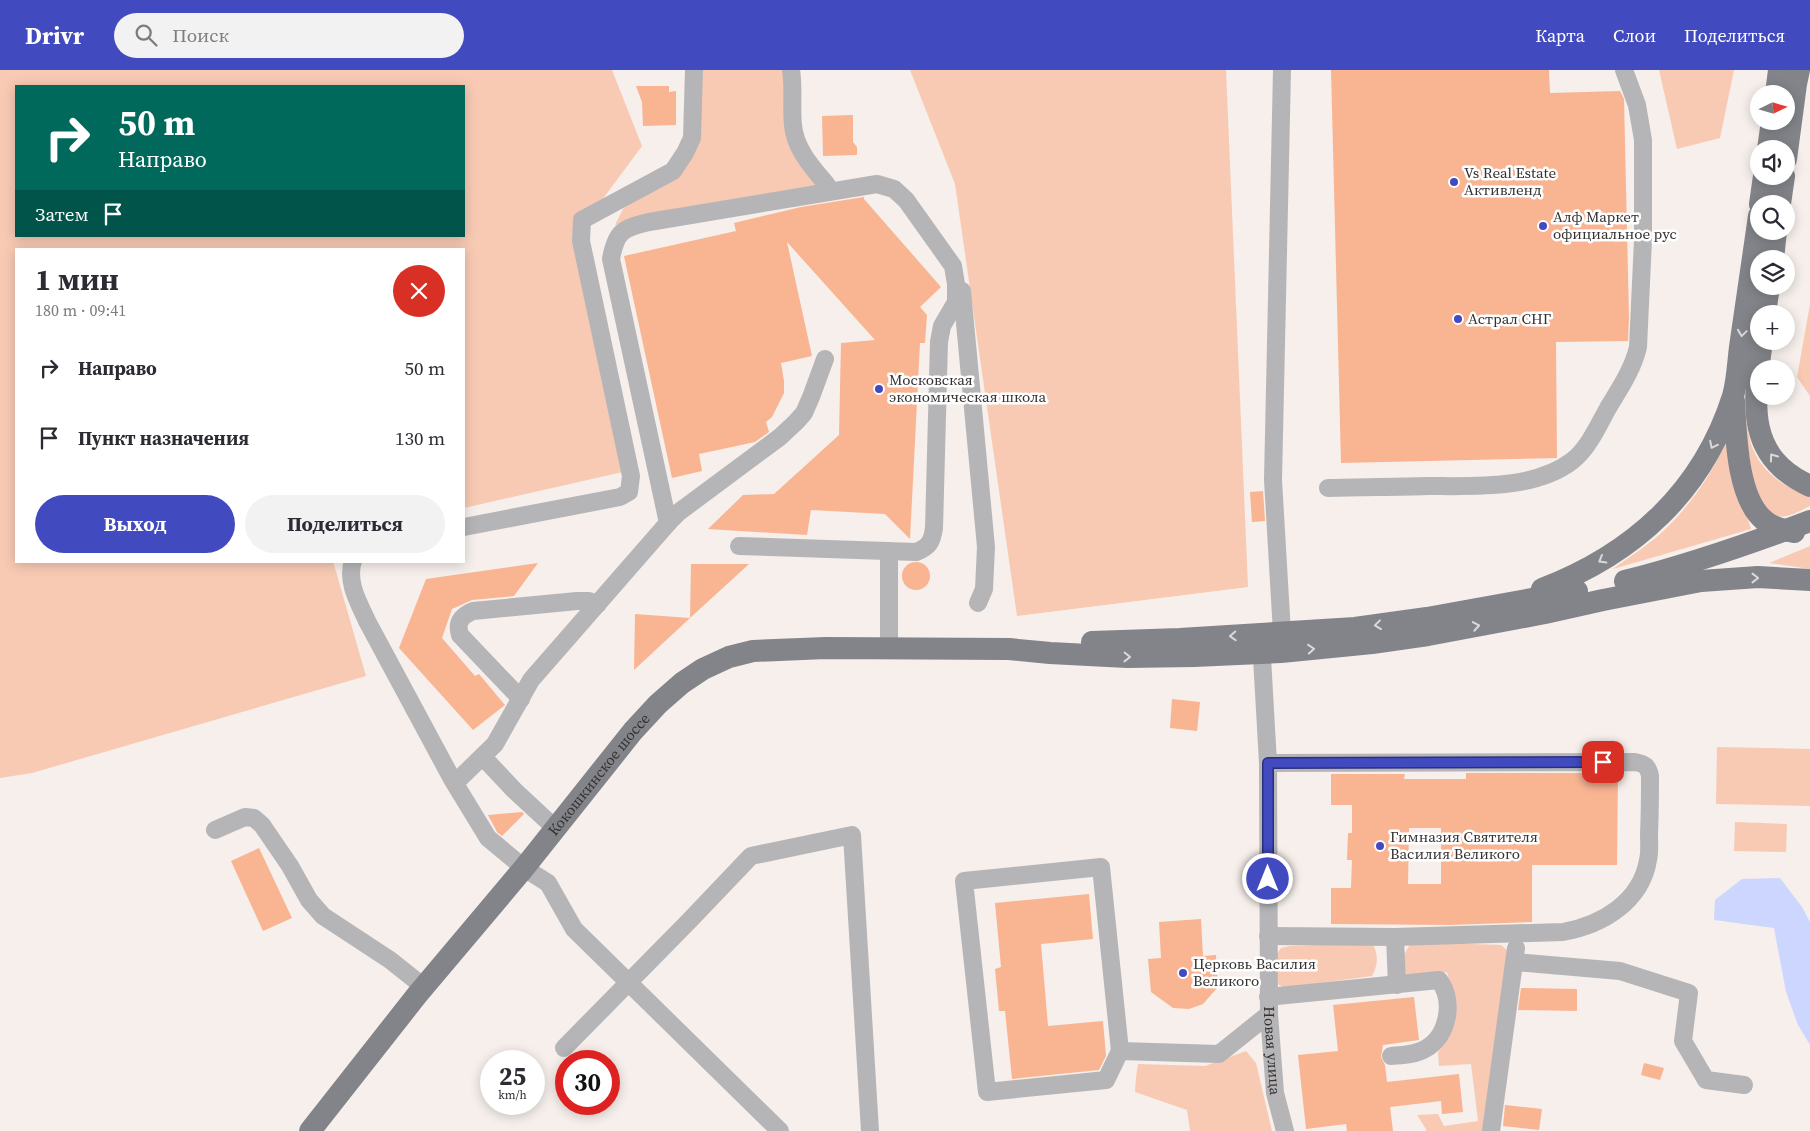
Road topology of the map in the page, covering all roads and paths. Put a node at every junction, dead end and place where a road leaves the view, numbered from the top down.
1 (694, 70) edge
2 (791, 70) edge
3 (1282, 70) edge
4 (1624, 70) edge
5 (1780, 70) edge
6 (1800, 70) edge
7 (1778, 85) edge
8 (1789, 140) edge
9 (827, 184) dead end
10 (1756, 240) edge
11 (960, 274) dead end
12 (1761, 350) edge
13 (825, 359) dead end
14 (1733, 395) junction
15 (1810, 486) edge
16 (1328, 488) dead end
17 (1810, 521) edge
18 (668, 523) junction
19 (465, 527) edge
20 (1785, 530) junction
21 (1810, 534) edge
22 (739, 546) dead end
23 (890, 551) junction
24 (353, 563) edge
25 (1810, 580) edge
26 (1603, 600) junction
27 (978, 603) dead end
28 (598, 604) junction
29 (1453, 614) junction
30 (1268, 640) junction
31 (889, 648) junction
32 (521, 699) junction
33 (484, 757) junction
34 (1268, 763) junction
35 (455, 784) junction
36 (555, 828) junction
37 (215, 830) dead end
38 (524, 868) junction
39 (1268, 936) junction
40 (1395, 937) junction
41 (628, 982) junction
42 (1397, 985) junction
43 (424, 987) junction
44 (1269, 1005) junction
45 (564, 1048) dead end
46 (1120, 1051) junction
47 (1391, 1056) dead end
48 (1744, 1085) dead end
49 (310, 1131) edge
50 (780, 1131) edge
51 (870, 1131) edge
52 (1285, 1131) edge
53 (1491, 1131) edge

1 - 19 street
2 - 9 street
3 - 30 street, Новая улица
4 - 16 street
5 - 7 main road
6 - 8 main road
10 -> 14 main road
11 - 27 street
15 -> 12 main road
13 - 18 street
14 - 20 main road
14 -> 29 main road
17 - 20 main road
18 - 23 street
18 - 28 street
20 - 21 main road
20 - 29 main road
21 - 26 main road
22 - 23 street
23 - 31 street
24 - 35 street
26 -> 25 main road
30 -> 26 main road
28 - 32 street
28 - 32 street
29 -> 30 main road
30 - 31 main road, Кокошкинское шоссе
30 - 34 street, Новая улица
31 - 36 main road, Кокошкинское шоссе
32 - 33 street
33 - 35 street
33 - 36 street
34 - 39 street, Новая улица
34 - 40 street
35 - 38 street
36 - 38 main road, Кокошкинское шоссе
37 - 43 street
38 - 41 street
38 - 43 main road, Кокошкинское шоссе
39 - 40 street
39 - 44 street, Новая улица
40 - 42 street
41 - 45 street
41 - 50 street
41 - 51 street
42 - 44 street
42 - 47 street
43 - 49 main road, Кокошкинское шоссе
44 - 46 street
44 - 52 street, Новая улица
46 - 46 street
48 - 53 street

